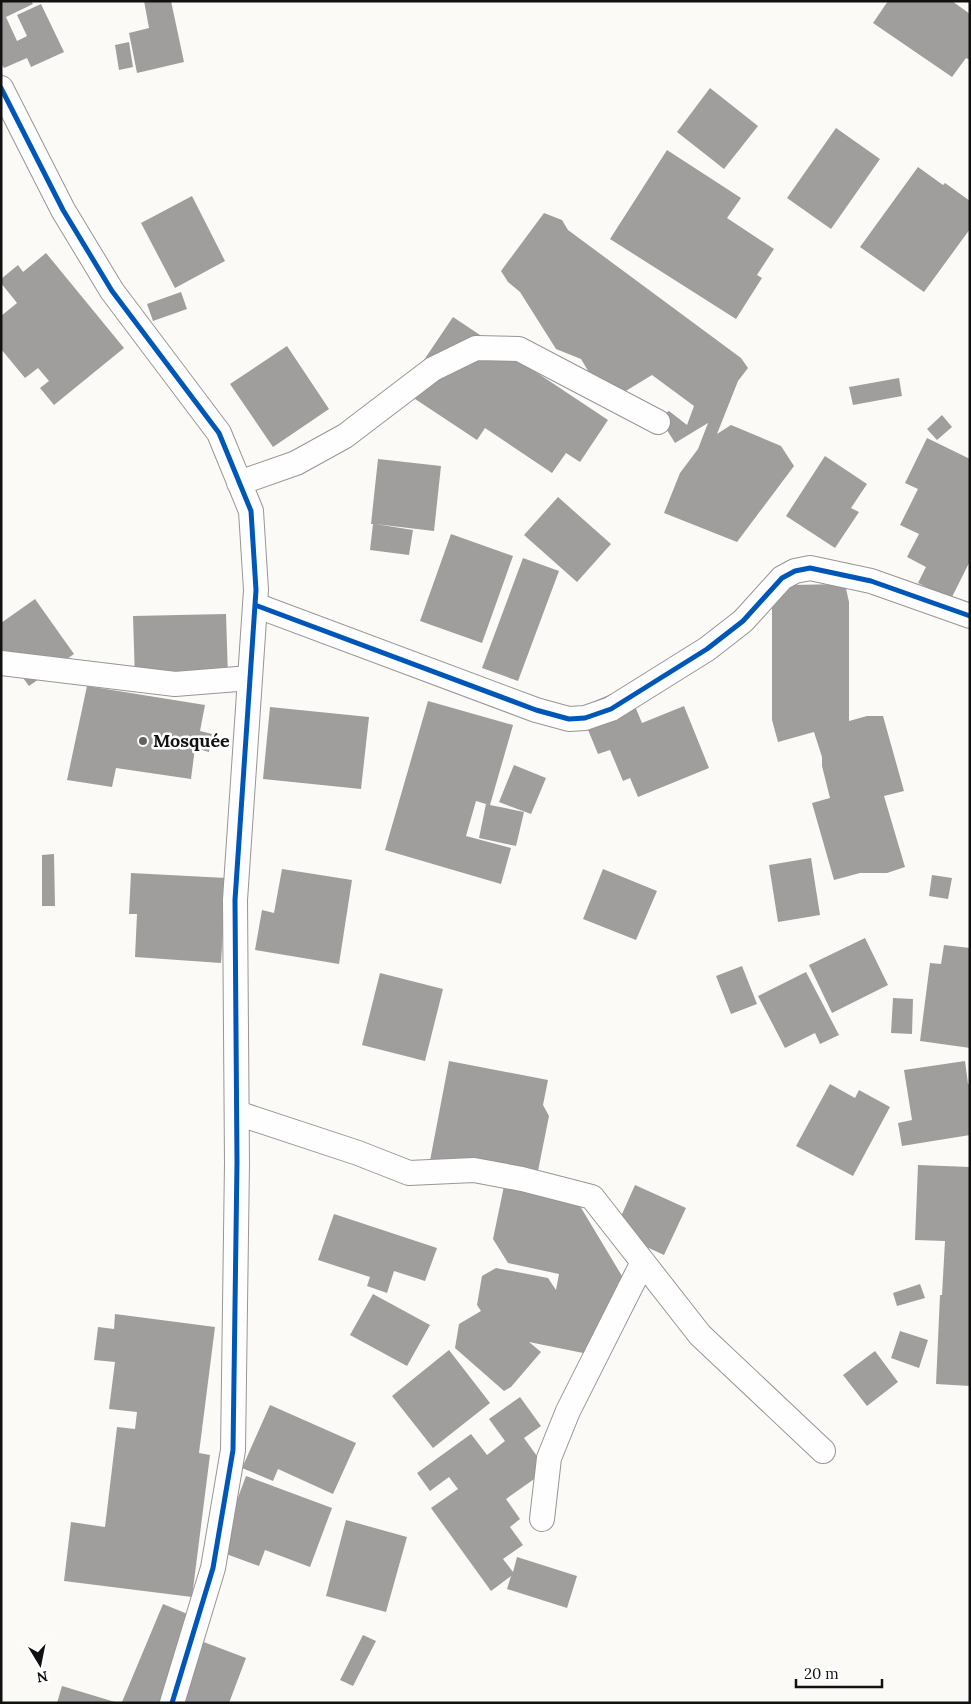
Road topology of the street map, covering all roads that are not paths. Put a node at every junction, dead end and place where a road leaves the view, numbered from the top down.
1 (1, 88) edge
2 (658, 422) dead end
3 (239, 483) junction
4 (255, 605) junction
5 (970, 616) edge
6 (1, 663) edge
7 (250, 678) junction
8 (237, 1113) junction
9 (643, 1262) junction
10 (823, 1452) dead end
11 (542, 1519) dead end
12 (172, 1703) edge

1 - 3 street
2 - 3 street
3 - 4 street
4 - 5 street
4 - 7 street
6 - 7 street
7 - 8 street
8 - 9 street
8 - 12 street
9 - 10 street
9 - 11 street

